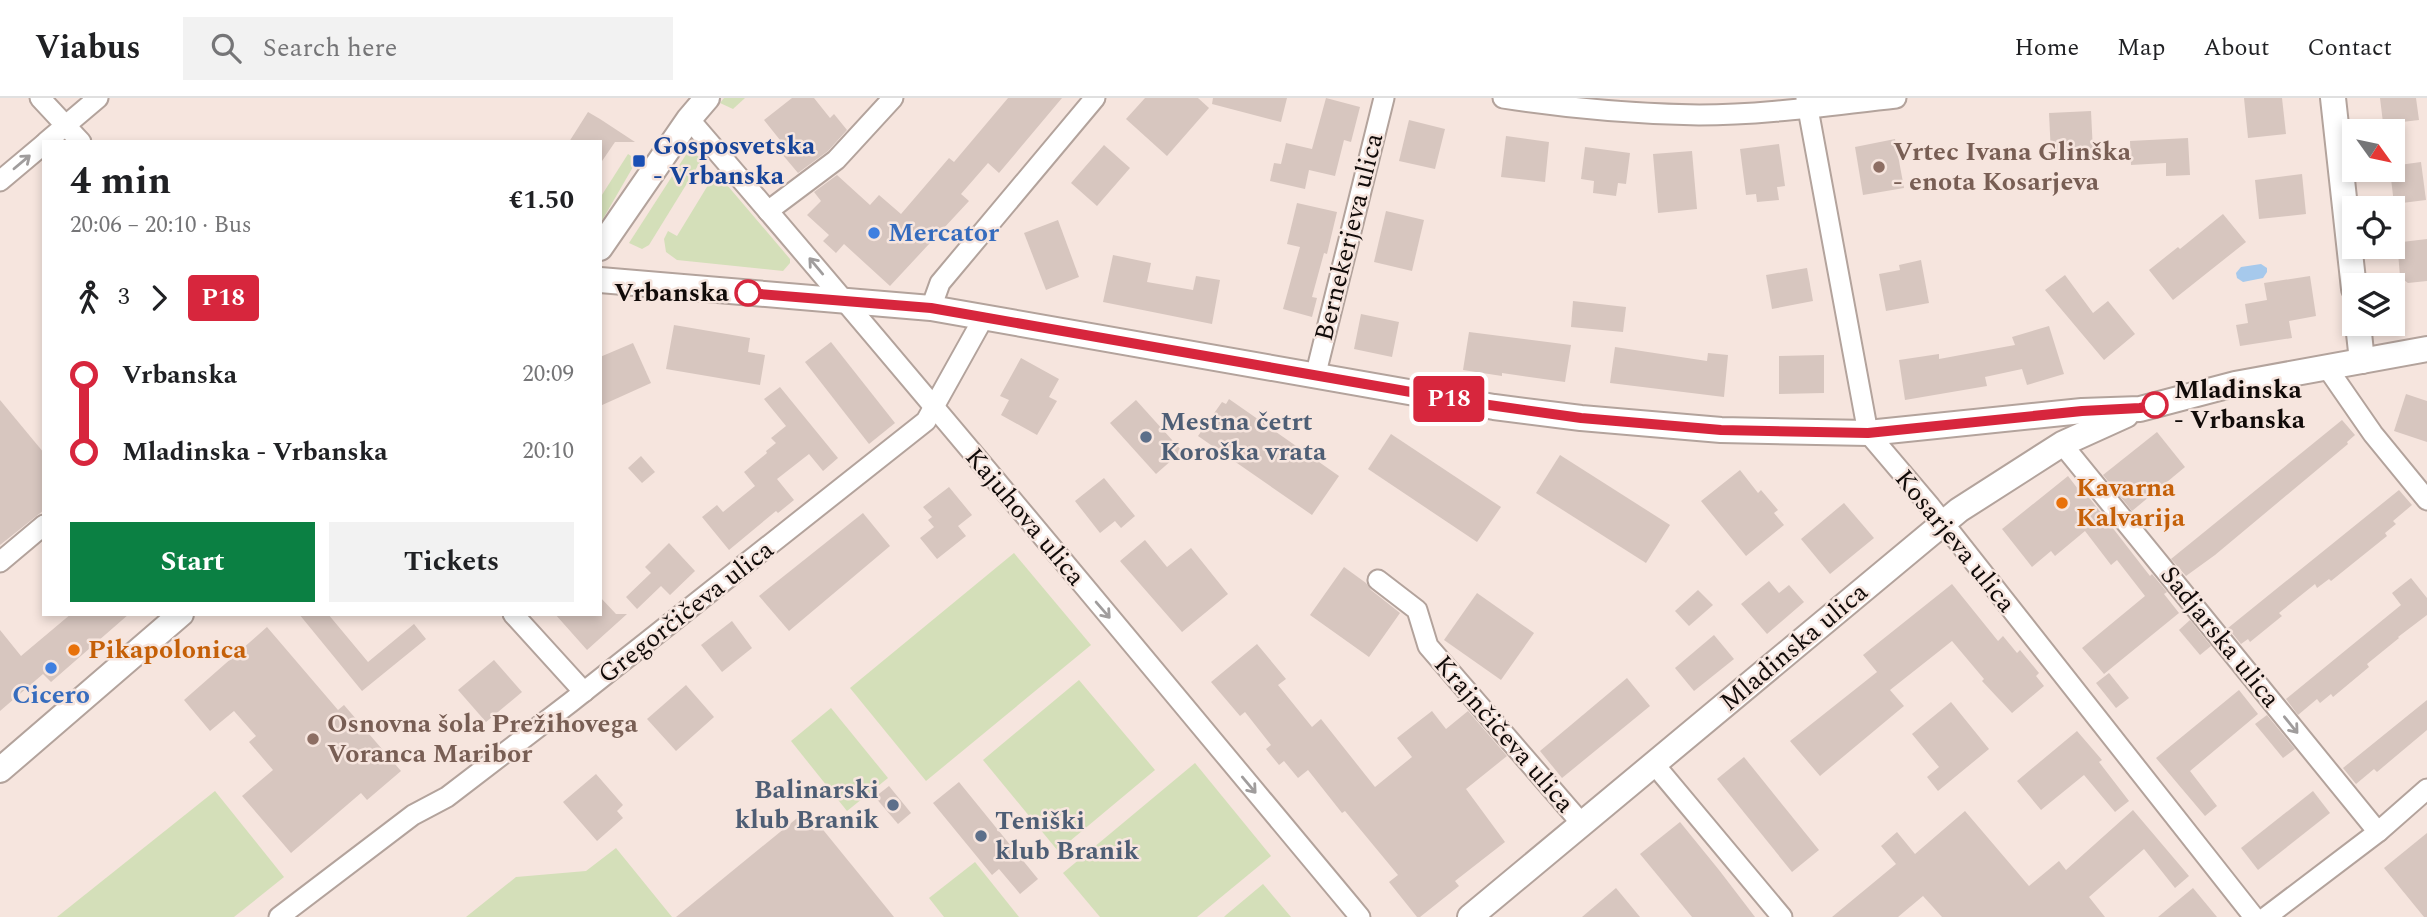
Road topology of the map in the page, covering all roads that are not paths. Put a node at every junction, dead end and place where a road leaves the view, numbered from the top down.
1 (40, 98) edge
2 (99, 98) edge
3 (708, 98) edge
4 (893, 98) edge
5 (1095, 98) edge
6 (1384, 98) edge
7 (1503, 98) edge
8 (1896, 98) edge
9 (2333, 98) edge
10 (1807, 103) edge
11 (688, 119) junction
12 (66, 126) junction
13 (49, 140) edge
14 (79, 140) edge
15 (42, 146) edge
16 (0, 181) edge
17 (768, 211) junction
18 (602, 245) edge
19 (2352, 273) edge
20 (602, 280) edge
21 (844, 300) junction
22 (931, 308) junction
23 (984, 317) junction
24 (2359, 336) edge
25 (2427, 349) edge
26 (2362, 361) junction
27 (2328, 369) junction
28 (1315, 377) junction
29 (935, 406) junction
30 (2140, 408) junction
31 (1868, 433) junction
32 (2062, 444) junction
33 (2427, 500) edge
34 (1942, 524) junction
35 (42, 526) edge
36 (0, 562) edge
37 (1378, 580) dead end
38 (179, 616) edge
39 (515, 616) edge
40 (584, 692) junction
41 (1654, 764) junction
42 (0, 770) edge
43 (2427, 789) edge
44 (1581, 824) junction
45 (2378, 832) junction
46 (279, 917) edge
47 (1360, 917) edge
48 (1470, 917) edge
49 (1782, 917) edge
50 (2254, 917) edge
51 (2266, 917) edge

1 - 12 street
2 - 12 street
3 - 11 street
4 - 17 street
5 - 22 street
6 - 28 street, Bernekerjeva ulica
7 - 10 street
8 - 10 street
9 - 19 street
10 - 31 street, Kosarjeva ulica
11 - 17 street, Kajuhova ulica
11 - 18 street
12 - 13 street
12 - 14 street
16 -> 15 street
21 -> 17 street, Kajuhova ulica
20 - 21 street
21 - 22 street
21 - 29 street, Kajuhova ulica
22 - 23 street
23 - 28 street
23 - 29 street, Gregorčičeva ulica
24 - 26 street
25 - 26 street
26 - 27 street
27 - 30 street
27 - 33 street
28 - 31 street
29 - 40 street, Gregorčičeva ulica
29 -> 47 street, Kajuhova ulica
30 - 31 street
30 - 32 street, Mladinska ulica
31 - 34 street, Kosarjeva ulica
32 - 34 street, Mladinska ulica
32 -> 45 street, Sadjarska ulica
34 - 41 street, Mladinska ulica
34 - 50 street, Kosarjeva ulica
35 - 36 street
37 - 44 street, Krajnčičeva ulica
38 - 42 street
39 - 40 street
40 - 46 street, Gregorčičeva ulica
41 - 44 street, Mladinska ulica
41 - 49 street
43 - 45 street
44 - 48 street, Mladinska ulica
45 - 51 street

